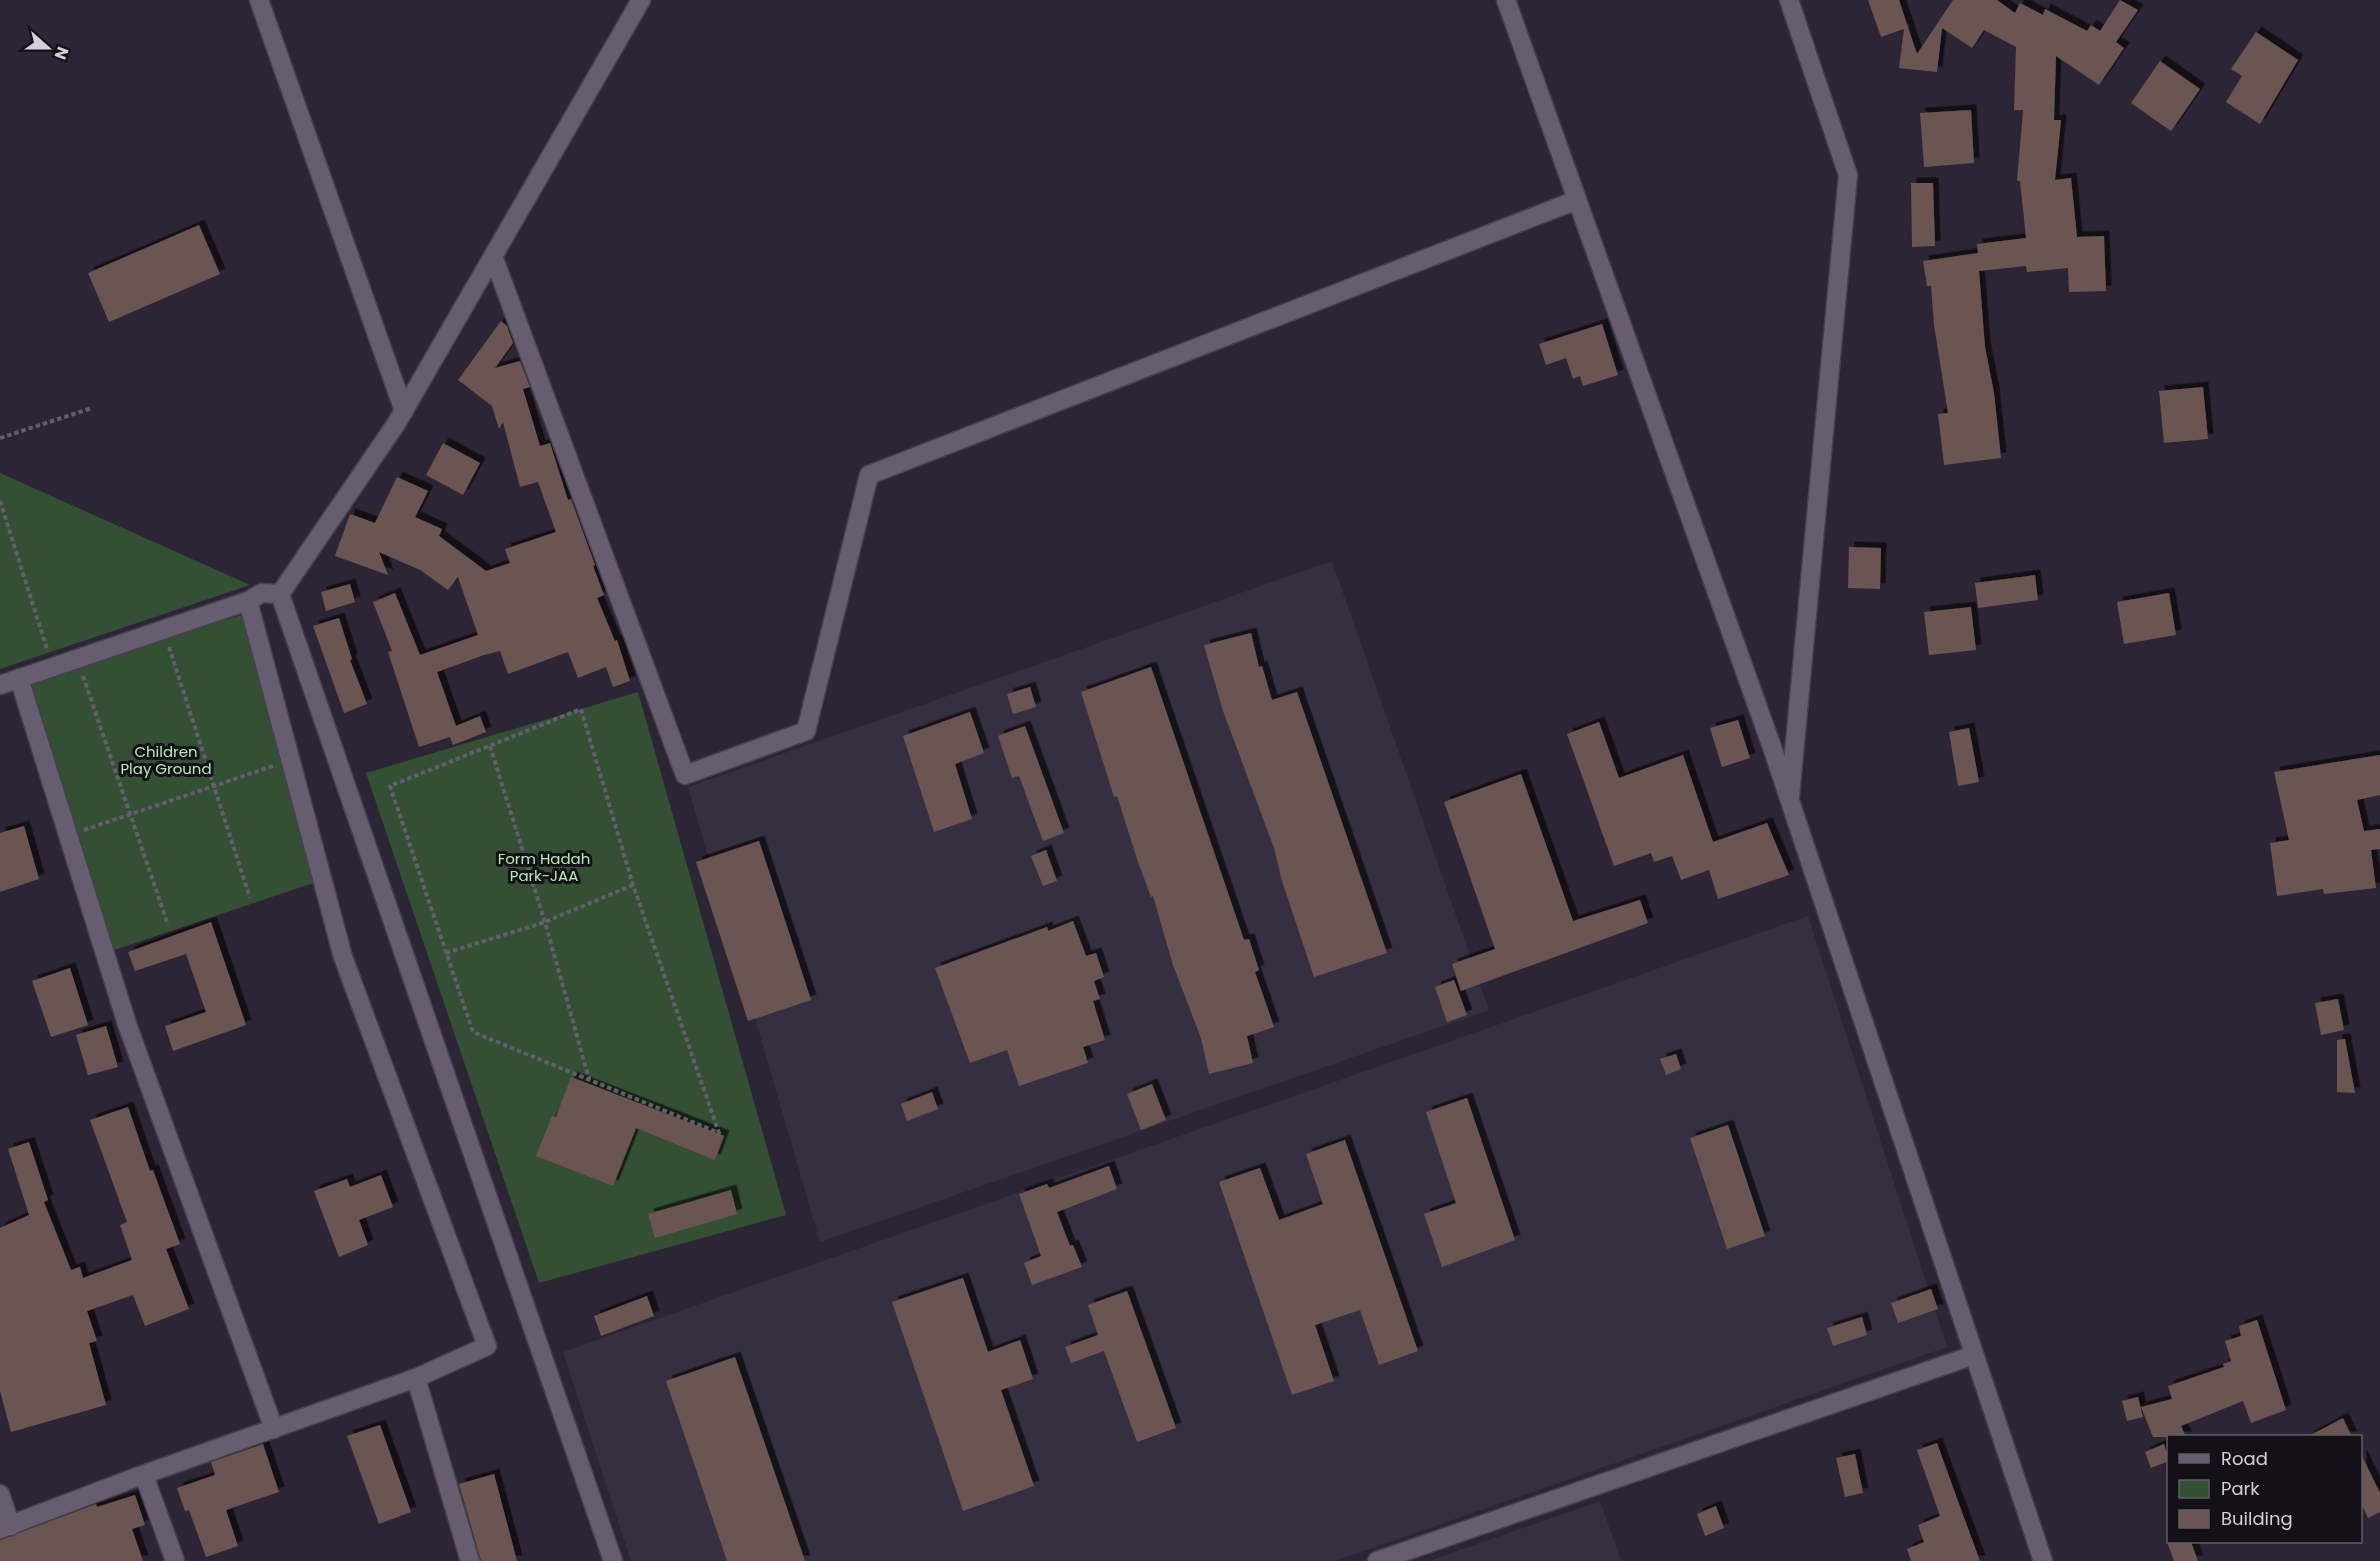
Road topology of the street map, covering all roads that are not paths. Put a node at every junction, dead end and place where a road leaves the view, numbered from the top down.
1 (259, 0) edge
2 (641, 0) edge
3 (1506, 0) edge
4 (1789, 0) edge
5 (1577, 200) junction
6 (493, 256) junction
7 (404, 411) junction
8 (280, 594) junction
9 (248, 601) junction
10 (19, 678) junction
11 (0, 685) edge
12 (1790, 804) junction
13 (1974, 1355) junction
14 (416, 1378) junction
15 (274, 1429) junction
16 (144, 1475) junction
17 (0, 1494) edge
18 (5, 1528) edge
19 (175, 1561) edge
20 (470, 1561) edge
21 (614, 1561) edge
22 (1377, 1561) edge
23 (2043, 1561) edge

1 - 7 street
2 - 6 street
3 - 5 street
4 - 12 street
5 - 6 street
5 - 12 street
6 - 7 street
7 - 8 street
8 - 9 street
8 - 21 street
9 - 10 street
9 - 14 street
10 - 11 street
10 - 15 street
12 - 13 street
13 - 22 street
13 - 23 street
14 - 15 street
14 - 20 street
15 - 16 street
16 - 18 street
16 - 19 street
17 - 18 street

